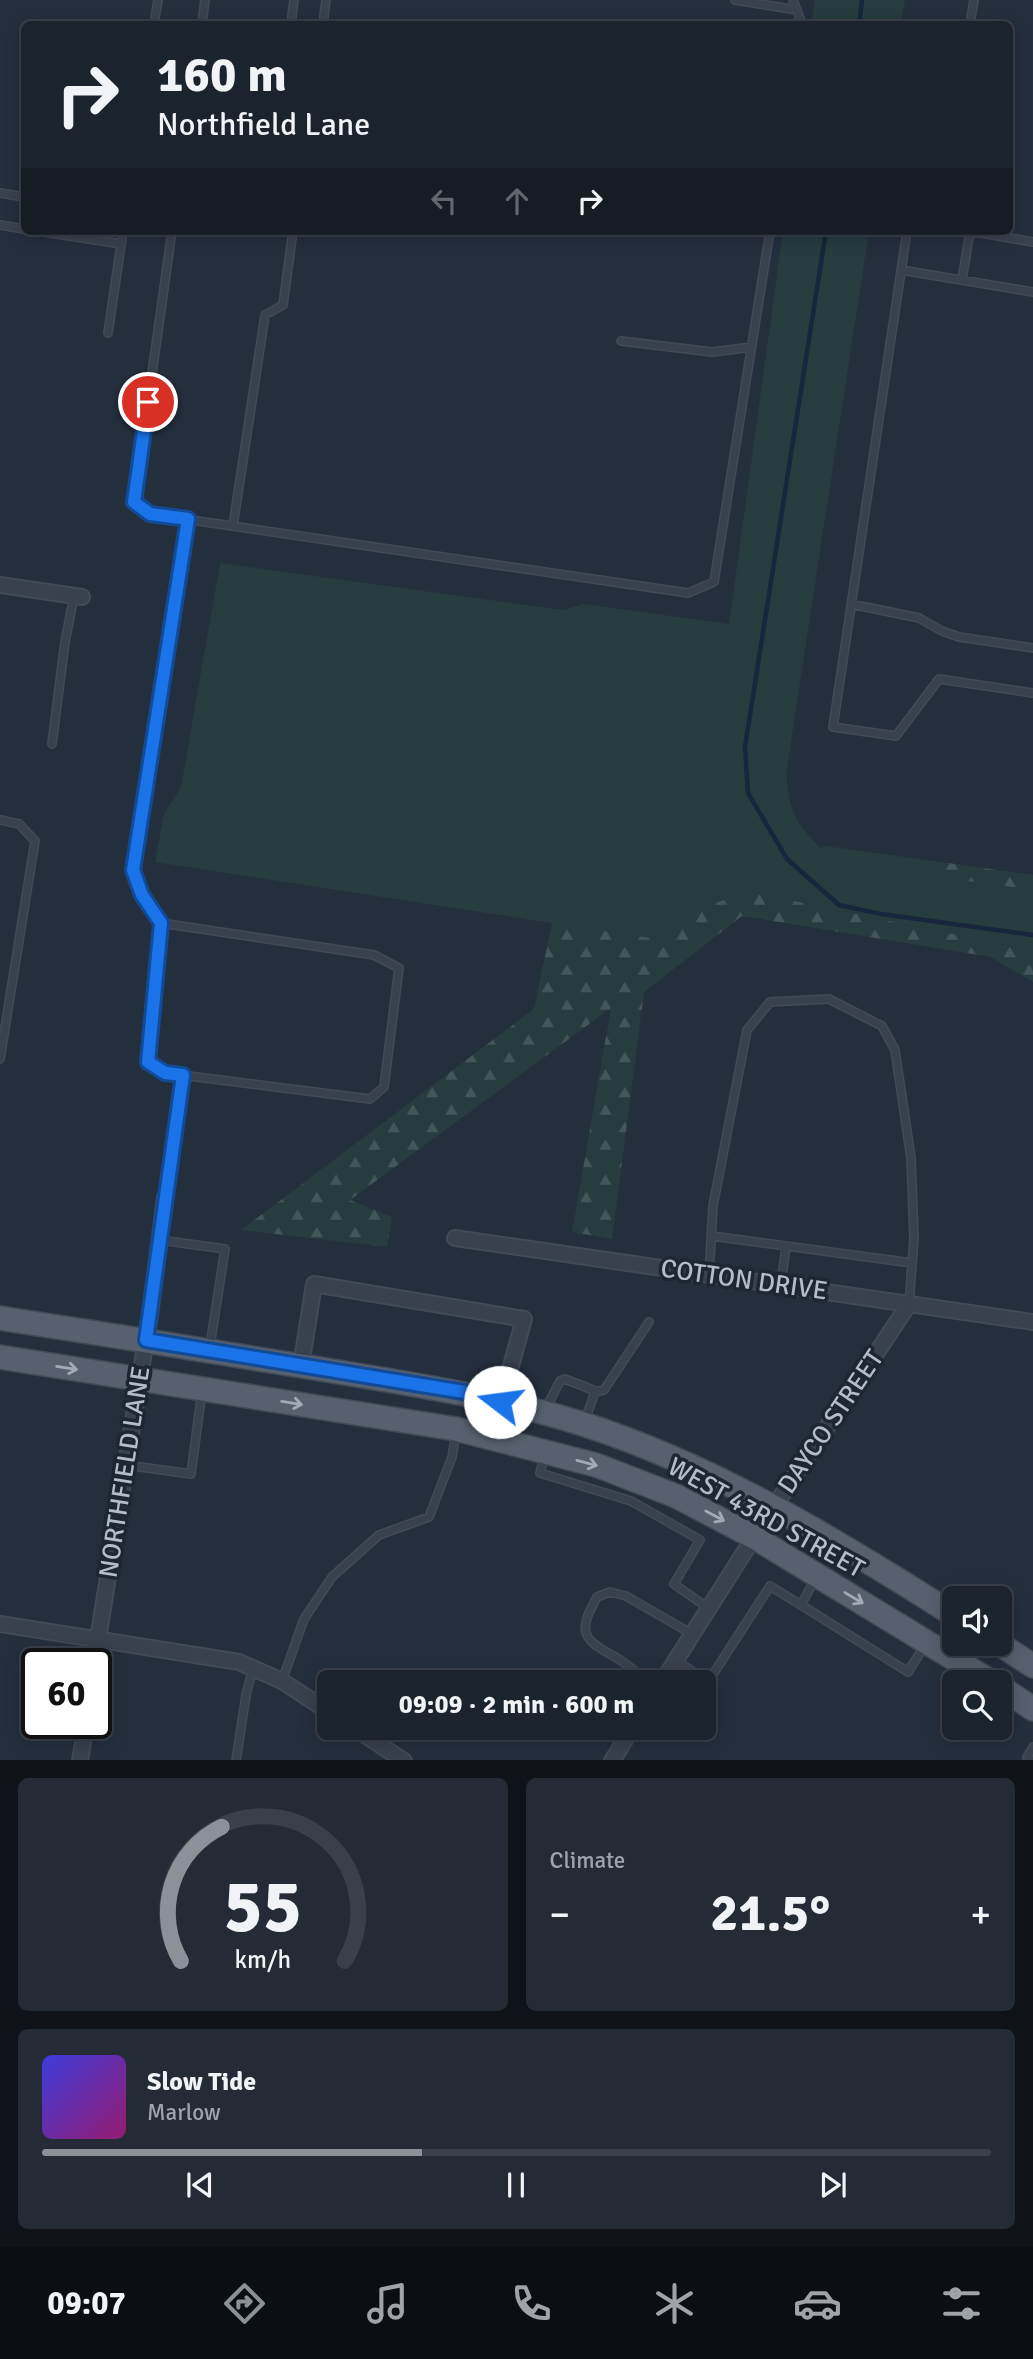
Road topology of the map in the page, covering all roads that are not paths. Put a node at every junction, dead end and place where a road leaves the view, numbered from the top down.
1 (158, 0) edge
2 (205, 0) edge
3 (294, 0) edge
4 (326, 0) edge
5 (735, 0) edge
6 (793, 0) edge
7 (974, 0) edge
8 (797, 10) junction
9 (154, 21) edge
10 (202, 21) edge
11 (291, 21) edge
12 (323, 21) edge
13 (801, 21) edge
14 (970, 21) edge
15 (0, 193) edge
16 (21, 196) edge
17 (0, 225) edge
18 (21, 228) edge
19 (64, 235) edge
20 (122, 235) edge
21 (171, 235) edge
22 (292, 235) edge
23 (769, 235) edge
24 (906, 235) edge
25 (969, 235) edge
26 (993, 235) edge
27 (1033, 242) edge
28 (121, 244) junction
29 (901, 270) junction
30 (962, 280) junction
31 (1033, 292) edge
32 (107, 332) dead end
33 (621, 341) dead end
34 (752, 347) junction
35 (188, 519) junction
36 (233, 526) junction
37 (0, 585) edge
38 (78, 597) joint
39 (851, 604) junction
40 (1033, 648) edge
41 (1033, 693) edge
42 (52, 744) dead end
43 (0, 820) edge
44 (161, 923) junction
45 (0, 1059) edge
46 (183, 1075) junction
47 (165, 1197) joint
48 (712, 1236) junction
49 (455, 1238) dead end
50 (160, 1240) junction
51 (786, 1246) junction
52 (912, 1263) junction
53 (709, 1275) junction
54 (781, 1285) junction
55 (909, 1304) junction
56 (0, 1318) edge
57 (649, 1322) dead end
58 (1033, 1322) edge
59 (146, 1340) junction
60 (209, 1351) junction
61 (0, 1357) edge
62 (301, 1366) junction
63 (139, 1379) junction
64 (202, 1389) junction
65 (464, 1392) junction
66 (593, 1392) junction
67 (500, 1402) junction
68 (542, 1414) junction
69 (583, 1424) junction
70 (456, 1429) junction
71 (545, 1452) junction
72 (126, 1465) junction
73 (775, 1506) junction
74 (754, 1537) junction
75 (817, 1576) junction
76 (801, 1605) junction
77 (942, 1607) edge
78 (709, 1609) junction
79 (0, 1624) edge
80 (692, 1634) junction
81 (98, 1639) junction
82 (927, 1641) junction
83 (97, 1648) edge
84 (1012, 1652) edge
85 (676, 1660) junction
86 (1033, 1666) edge
87 (253, 1668) junction
88 (632, 1670) edge
89 (670, 1670) edge
90 (973, 1670) edge
91 (282, 1681) junction
92 (1012, 1695) edge
93 (317, 1704) edge
94 (1033, 1709) edge
95 (84, 1739) edge
96 (373, 1740) edge
97 (625, 1740) edge
98 (1033, 1747) edge
99 (80, 1760) edge
100 (236, 1760) edge
101 (404, 1760) edge
102 (612, 1760) edge
103 (1032, 1760) edge

1 - 9 lane
2 - 10 lane
3 - 11 lane
4 - 12 lane
5 - 8 lane
6 - 8 lane
7 - 14 lane
8 - 13 lane
15 - 16 lane
17 - 18 lane
19 - 28 lane
20 - 28 lane
21 - 35 lane
22 - 36 lane
23 - 34 lane
24 - 29 lane
25 - 30 lane
26 - 27 lane
28 - 32 lane
29 - 30 lane
29 - 39 lane
30 - 31 lane
33 - 34 lane
34 - 36 lane
35 - 36 lane
35 - 44 lane
37 - 38 street
38 - 42 lane
39 - 40 lane
39 - 41 lane
43 - 45 lane
44 - 46 lane
44 - 46 lane
46 - 47 lane
47 - 50 street, NORTHFIELD LANE
48 - 51 lane
48 - 52 lane
48 - 53 lane
49 - 53 street, COTTON DRIVE
50 - 59 street, NORTHFIELD LANE
50 - 60 lane
51 - 52 lane
51 - 54 lane
52 - 55 lane
53 - 54 street, COTTON DRIVE
54 - 55 street, COTTON DRIVE
55 - 58 street, COTTON DRIVE
55 - 73 street, DAYCO STREET
56 - 59 main road, WEST 43RD STREET
57 - 66 lane
59 - 60 main road, WEST 43RD STREET
59 - 63 street, NORTHFIELD LANE
60 - 62 main road, WEST 43RD STREET
61 -> 63 main road, WEST 43RD STREET
62 - 65 main road, WEST 43RD STREET
62 - 67 street
63 - 64 main road, WEST 43RD STREET
63 - 72 street, NORTHFIELD LANE
64 -> 70 main road, WEST 43RD STREET
64 - 72 lane
65 - 67 main road, WEST 43RD STREET
65 - 70 main road
66 - 68 lane
66 - 69 lane
67 - 68 main road, WEST 43RD STREET
68 - 69 main road, WEST 43RD STREET
69 - 73 main road, WEST 43RD STREET
70 - 71 main road, WEST 43RD STREET
70 - 91 lane
71 -> 74 main road, WEST 43RD STREET
71 - 78 lane
72 - 81 street, NORTHFIELD LANE
73 - 74 street, DAYCO STREET
73 - 77 main road, WEST 43RD STREET
74 - 75 main road, WEST 43RD STREET
74 - 78 street, DAYCO STREET
75 - 76 lane
75 -> 82 main road, WEST 43RD STREET
76 - 82 lane
76 - 85 lane
78 - 80 street, DAYCO STREET
79 - 81 street
80 - 85 street, DAYCO STREET
80 - 88 lane
81 - 83 street, NORTHFIELD LANE
81 - 87 street
82 - 90 main road, WEST 43RD STREET
84 - 86 main road
85 - 89 street, DAYCO STREET
87 - 91 street
87 - 100 lane
91 - 93 street
92 - 94 main road
95 - 99 street
96 - 101 street
97 - 102 street
98 - 103 lane

